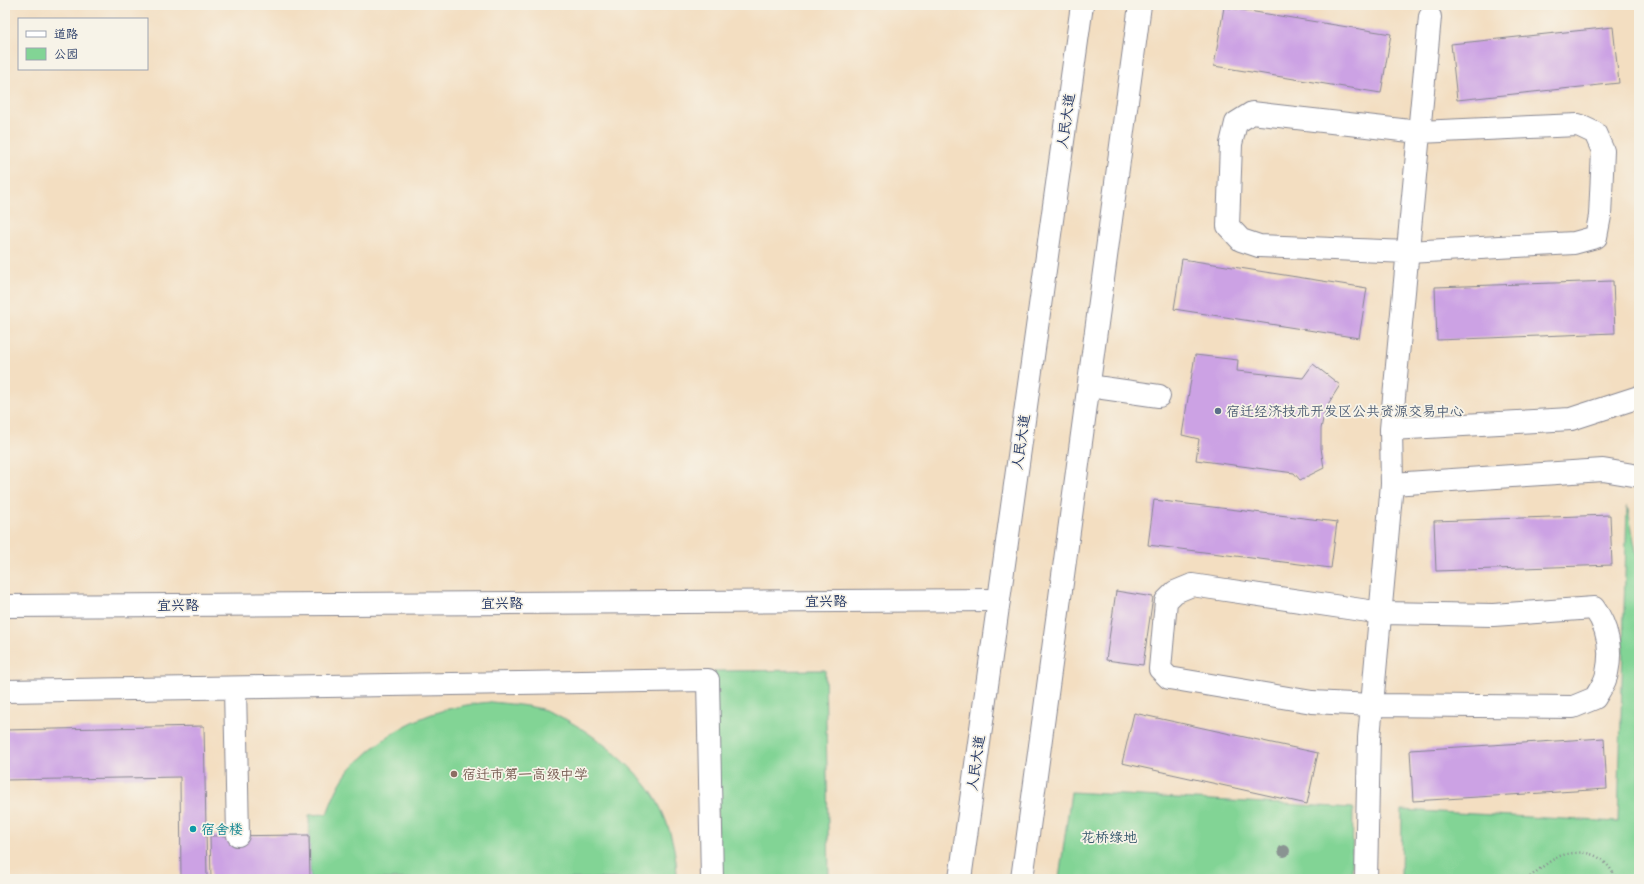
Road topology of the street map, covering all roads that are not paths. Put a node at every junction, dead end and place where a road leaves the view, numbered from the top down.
1 (1082, 5) edge
2 (1140, 5) edge
3 (1430, 17) dead end
4 (1419, 132) junction
5 (1408, 252) junction
6 (1089, 386) junction
7 (1159, 396) dead end
8 (1639, 397) edge
9 (1391, 429) junction
10 (1639, 476) edge
11 (1392, 484) junction
12 (999, 600) junction
13 (5, 606) edge
14 (1382, 613) junction
15 (235, 688) junction
16 (5, 691) edge
17 (1372, 705) junction
18 (238, 836) dead end
19 (712, 879) edge
20 (960, 879) edge
21 (1022, 879) edge
22 (1366, 879) edge

1 - 12 main road, 人民大道
2 - 6 main road
3 - 4 main road
4 - 5 main road
4 - 5 main road
4 - 5 main road
5 - 9 main road
6 - 7 main road
6 - 21 main road
8 - 9 main road
9 - 11 main road
10 - 11 main road
11 - 14 main road
12 - 13 main road, 宜兴路
12 - 20 main road, 人民大道
14 - 17 main road
14 - 17 main road
14 - 17 main road
15 - 16 main road
15 - 18 main road
15 - 19 main road
17 - 22 main road

